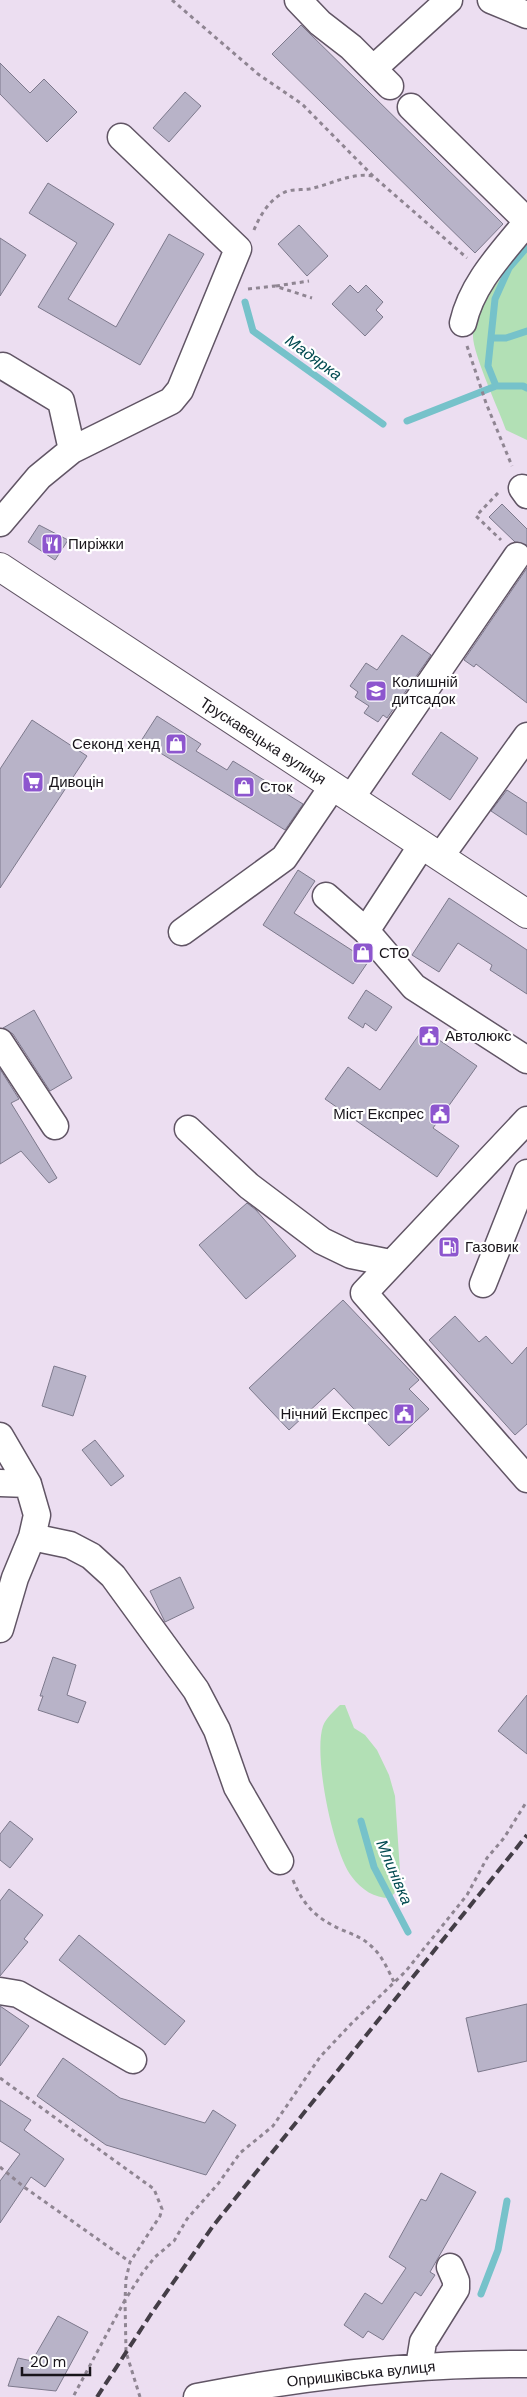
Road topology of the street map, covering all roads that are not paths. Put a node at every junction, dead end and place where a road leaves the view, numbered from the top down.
1 (298, 0) edge
2 (449, 0) edge
3 (491, 0) edge
4 (527, 15) edge
5 (411, 107) dead end
6 (121, 137) dead end
7 (527, 222) edge
8 (463, 323) road end
9 (3, 366) dead end
10 (72, 450) junction
11 (0, 523) edge
12 (517, 556) road end
13 (0, 568) edge
14 (527, 736) edge
15 (342, 792) junction
16 (431, 851) junction
17 (326, 896) dead end
18 (527, 914) edge
19 (366, 931) junction
20 (182, 932) dead end
21 (0, 1042) edge
22 (527, 1060) edge
23 (527, 1120) edge
24 (55, 1126) dead end
25 (188, 1129) dead end
26 (527, 1173) edge
27 (390, 1263) junction
28 (483, 1284) dead end
29 (0, 1436) edge
30 (527, 1479) edge
31 (0, 1483) edge
32 (28, 1484) junction
33 (32, 1537) junction
34 (7, 1576) edge
35 (0, 1629) edge
36 (280, 1861) road end
37 (0, 1990) edge
38 (133, 2060) dead end
39 (450, 2267) dead end
40 (527, 2364) edge
41 (419, 2367) junction
42 (197, 2397) edge

1 - 2 street
3 - 4 street
5 - 7 street
6 - 10 street
7 - 8 street
9 - 10 street
10 - 11 street
12 - 15 street
13 - 15 main road, Трускавецька вулиця
14 - 16 street
15 - 16 main road, Трускавецька вулиця
15 - 20 street
16 - 18 main road, Трускавецька вулиця
16 - 19 street
17 - 19 street
19 - 22 street
21 - 24 street
23 - 27 street
25 - 27 street
26 - 28 street
27 - 30 street
29 - 32 street
31 - 32 street
32 - 33 street
33 - 34 street
33 - 36 street
34 - 35 street
37 - 38 street
39 - 41 street
40 - 41 street, Опришківська вулиця
41 - 42 street, Опришківська вулиця

